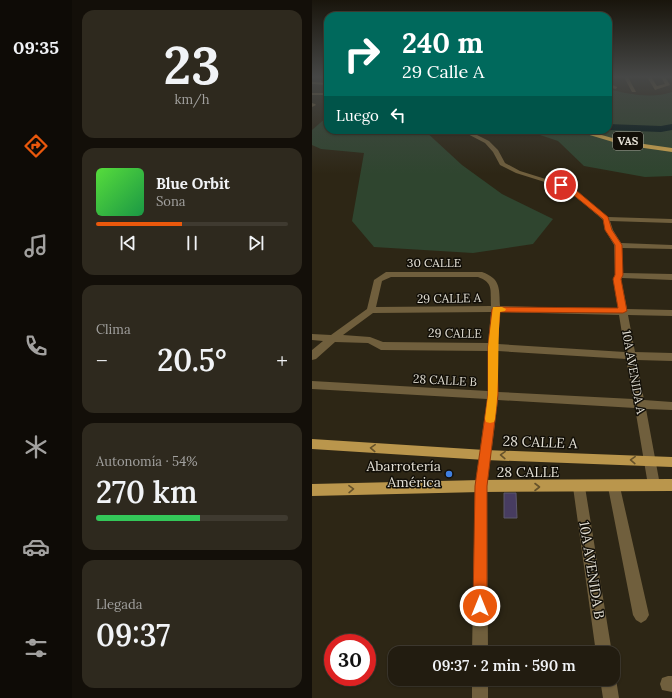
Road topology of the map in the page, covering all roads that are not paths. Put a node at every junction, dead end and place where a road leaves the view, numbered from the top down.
1 (471, 134) edge
2 (590, 134) edge
3 (601, 134) edge
4 (672, 149) edge
5 (606, 218) junction
6 (672, 221) edge
7 (618, 245) junction
8 (672, 247) edge
9 (619, 275) junction
10 (672, 277) edge
11 (496, 309) junction
12 (371, 310) junction
13 (623, 311) junction
14 (672, 313) edge
15 (312, 337) edge
16 (334, 338) junction
17 (493, 347) junction
18 (312, 356) edge
19 (631, 356) junction
20 (672, 357) edge
21 (312, 385) edge
22 (493, 395) junction
23 (640, 405) junction
24 (672, 406) edge
25 (312, 444) edge
26 (485, 455) junction
27 (649, 461) junction
28 (672, 462) edge
29 (654, 485) junction
30 (672, 485) edge
31 (481, 486) junction
32 (579, 486) junction
33 (614, 487) junction
34 (312, 490) edge
35 (641, 615) dead end
36 (480, 646) edge
37 (603, 646) edge
38 (480, 686) edge
39 (609, 686) edge
40 (480, 698) edge
41 (611, 698) edge

1 - 5 street
2 - 4 highway, VAS
3 - 4 highway, VAS
5 - 6 street
5 - 7 street, 10A AVENIDA A
7 - 8 street
7 - 9 street, 10A AVENIDA A
9 - 10 street
9 - 13 street, 10A AVENIDA A
11 - 12 street, 29 CALLE A
11 - 12 street, 30 CALLE
11 - 13 street, 29 CALLE A
11 - 17 street
12 - 16 street
13 - 14 street, 29 CALLE A
13 - 19 street, 10A AVENIDA A
15 - 16 street, 29 CALLE
16 - 17 street, 29 CALLE
16 - 18 street
17 - 19 street, 29 CALLE
17 - 22 street
19 - 20 street, 29 CALLE
19 - 23 street, 10A AVENIDA A
21 - 22 street, 28 CALLE B
22 - 23 street, 28 CALLE B
22 - 26 street
23 - 24 street, 28 CALLE B
23 - 27 street, 10A AVENIDA A
26 -> 25 main road, 28 CALLE A
27 -> 26 main road, 28 CALLE A
26 - 31 street
27 - 28 main road, 28 CALLE A
27 - 29 street, 10A AVENIDA A
29 - 30 main road, 28 CALLE
29 - 33 main road, 28 CALLE
31 -> 32 main road, 28 CALLE
34 -> 31 main road, 28 CALLE
31 - 36 street
32 - 33 main road, 28 CALLE
32 - 37 street, 10A AVENIDA B
33 - 35 street
38 - 40 street
39 - 41 street

